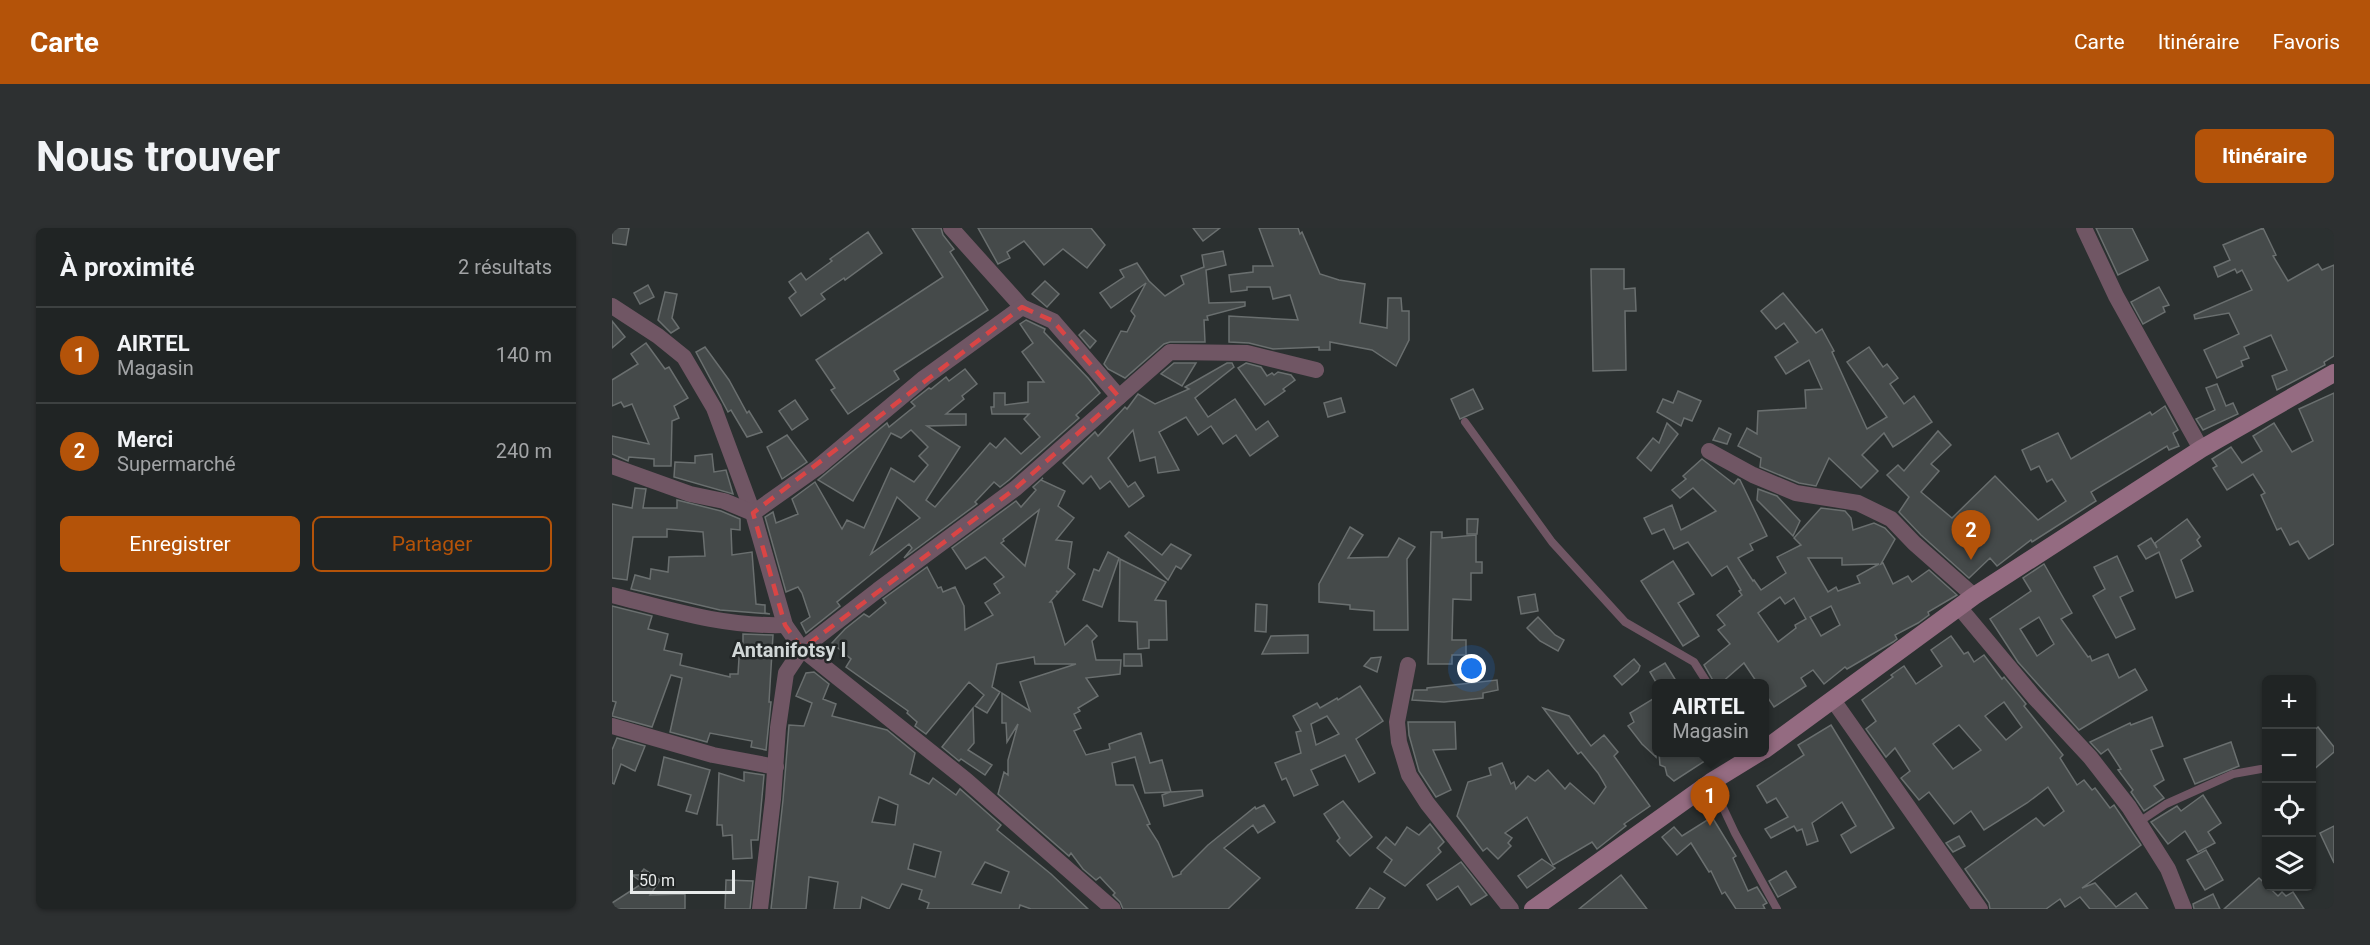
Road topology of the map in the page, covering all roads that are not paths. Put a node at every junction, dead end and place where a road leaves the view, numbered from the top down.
1 (951, 228) edge
2 (2084, 228) edge
3 (612, 306) edge
4 (1022, 307) junction
5 (1316, 370) dead end
6 (2334, 373) edge
7 (1119, 397) junction
8 (1465, 422) dead end
9 (2201, 448) junction
10 (1709, 451) dead end
11 (612, 466) edge
12 (753, 513) junction
13 (612, 595) edge
14 (1974, 596) junction
15 (1959, 607) junction
16 (785, 625) junction
17 (802, 649) junction
18 (1408, 665) dead end
19 (1705, 679) edge
20 (1833, 700) junction
21 (612, 726) edge
22 (1769, 745) edge
23 (1752, 757) edge
24 (776, 767) junction
25 (2261, 769) dead end
26 (1711, 782) junction
27 (2139, 822) junction
28 (1536, 908) edge
29 (760, 909) edge
30 (1113, 909) edge
31 (1511, 909) edge
32 (1777, 909) edge
33 (1980, 909) edge
34 (2184, 909) edge

1 - 4 street
2 - 9 street
3 - 12 street
4 - 7 street
4 - 12 street
5 - 7 street
6 - 9 main road
7 - 17 street
8 - 19 lane
9 - 14 main road
10 - 14 street
11 - 12 street
12 - 16 street
13 - 16 street
14 - 15 main road
15 - 20 main road
15 - 27 street
16 - 17 street
17 - 24 street
17 - 30 street
18 - 31 street
20 - 22 main road
20 - 33 street
21 - 24 street
23 - 26 main road
24 - 29 street
25 - 27 lane
26 - 28 main road
26 - 32 lane
27 - 34 street

